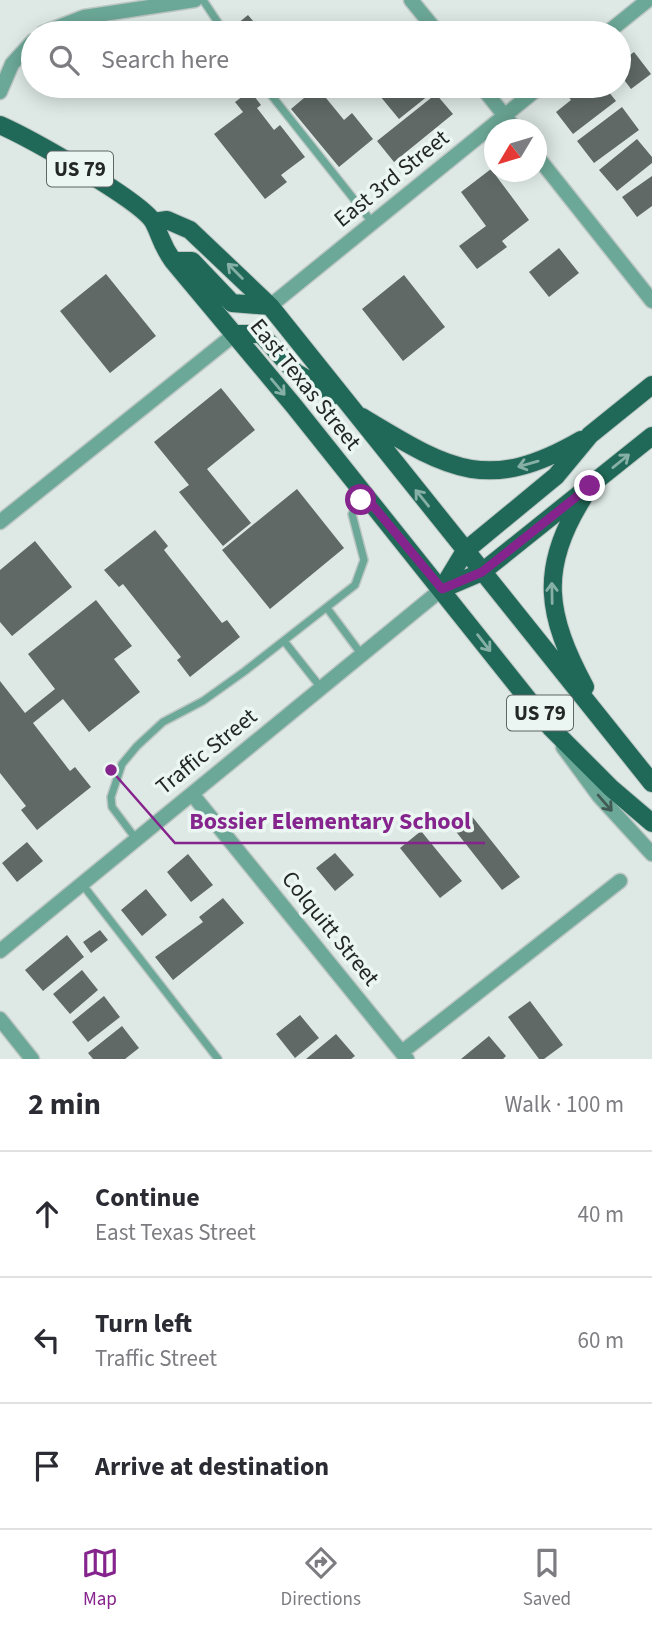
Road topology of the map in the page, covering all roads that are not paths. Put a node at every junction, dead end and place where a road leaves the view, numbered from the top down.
1 (195, 0) edge
2 (203, 0) edge
3 (411, 0) edge
4 (648, 0) edge
5 (73, 21) edge
6 (217, 21) edge
7 (428, 21) edge
8 (622, 21) edge
9 (21, 54) edge
10 (0, 92) edge
11 (274, 98) edge
12 (491, 98) edge
13 (526, 98) edge
14 (505, 115) junction
15 (508, 119) edge
16 (0, 125) edge
17 (547, 168) edge
18 (153, 222) junction
19 (372, 222) junction
20 (173, 261) junction
21 (652, 301) edge
22 (270, 306) junction
23 (235, 334) junction
24 (652, 385) edge
25 (347, 405) junction
26 (590, 435) junction
27 (652, 436) edge
28 (590, 486) junction
29 (365, 496) junction
30 (0, 522) edge
31 (465, 551) junction
32 (482, 572) junction
33 (442, 589) junction
34 (327, 608) junction
35 (284, 641) junction
36 (364, 656) junction
37 (322, 690) junction
38 (604, 723) junction
39 (551, 728) junction
40 (652, 783) edge
41 (192, 794) junction
42 (652, 823) edge
43 (136, 839) junction
44 (652, 853) edge
45 (620, 881) dead end
46 (82, 884) junction
47 (0, 951) edge
48 (0, 1019) edge
49 (404, 1055) edge
50 (32, 1059) edge
51 (218, 1059) edge

1 - 5 street
2 - 6 lane
3 - 7 street
4 - 8 street
9 - 10 street
11 - 19 lane
12 - 14 street
13 - 14 street, East 3rd Street
14 - 15 street
14 - 19 street, East 3rd Street
16 - 18 main road, East Texas Street / US 79
17 - 21 street
18 - 20 main road, East Texas Street / US 79
22 -> 18 main road, East Texas Street
19 - 22 street, East 3rd Street
20 - 22 main road
20 - 23 main road, East Texas Street / US 79
22 - 25 main road, East Texas Street
23 - 25 main road
23 -> 29 main road, East Texas Street / US 79
23 - 30 street
24 - 26 main road, Traffic Street
26 -> 25 main road
31 -> 25 main road, East Texas Street
26 - 31 main road, Traffic Street
28 -> 27 main road, Traffic Street
28 - 32 main road, Traffic Street
38 -> 28 main road
29 - 33 main road, East Texas Street / US 79
29 - 34 lane
31 - 32 main road, East Texas Street
31 - 33 main road, Traffic Street
32 - 33 main road, Traffic Street
32 - 38 main road, East Texas Street
33 - 36 street, Traffic Street
33 -> 39 main road, East Texas Street / US 79
34 - 35 lane
34 - 36 lane
35 - 37 lane
35 - 43 lane
36 - 37 street, Traffic Street
37 - 41 street, Traffic Street
38 - 40 main road, East Texas Street
39 - 42 main road, East Texas Street / US 79
39 -> 44 street
41 - 43 street, Traffic Street
41 - 49 street, Colquitt Street
43 - 46 street, Traffic Street
45 - 49 street
46 - 47 street, Traffic Street
46 - 51 lane
48 - 50 street

